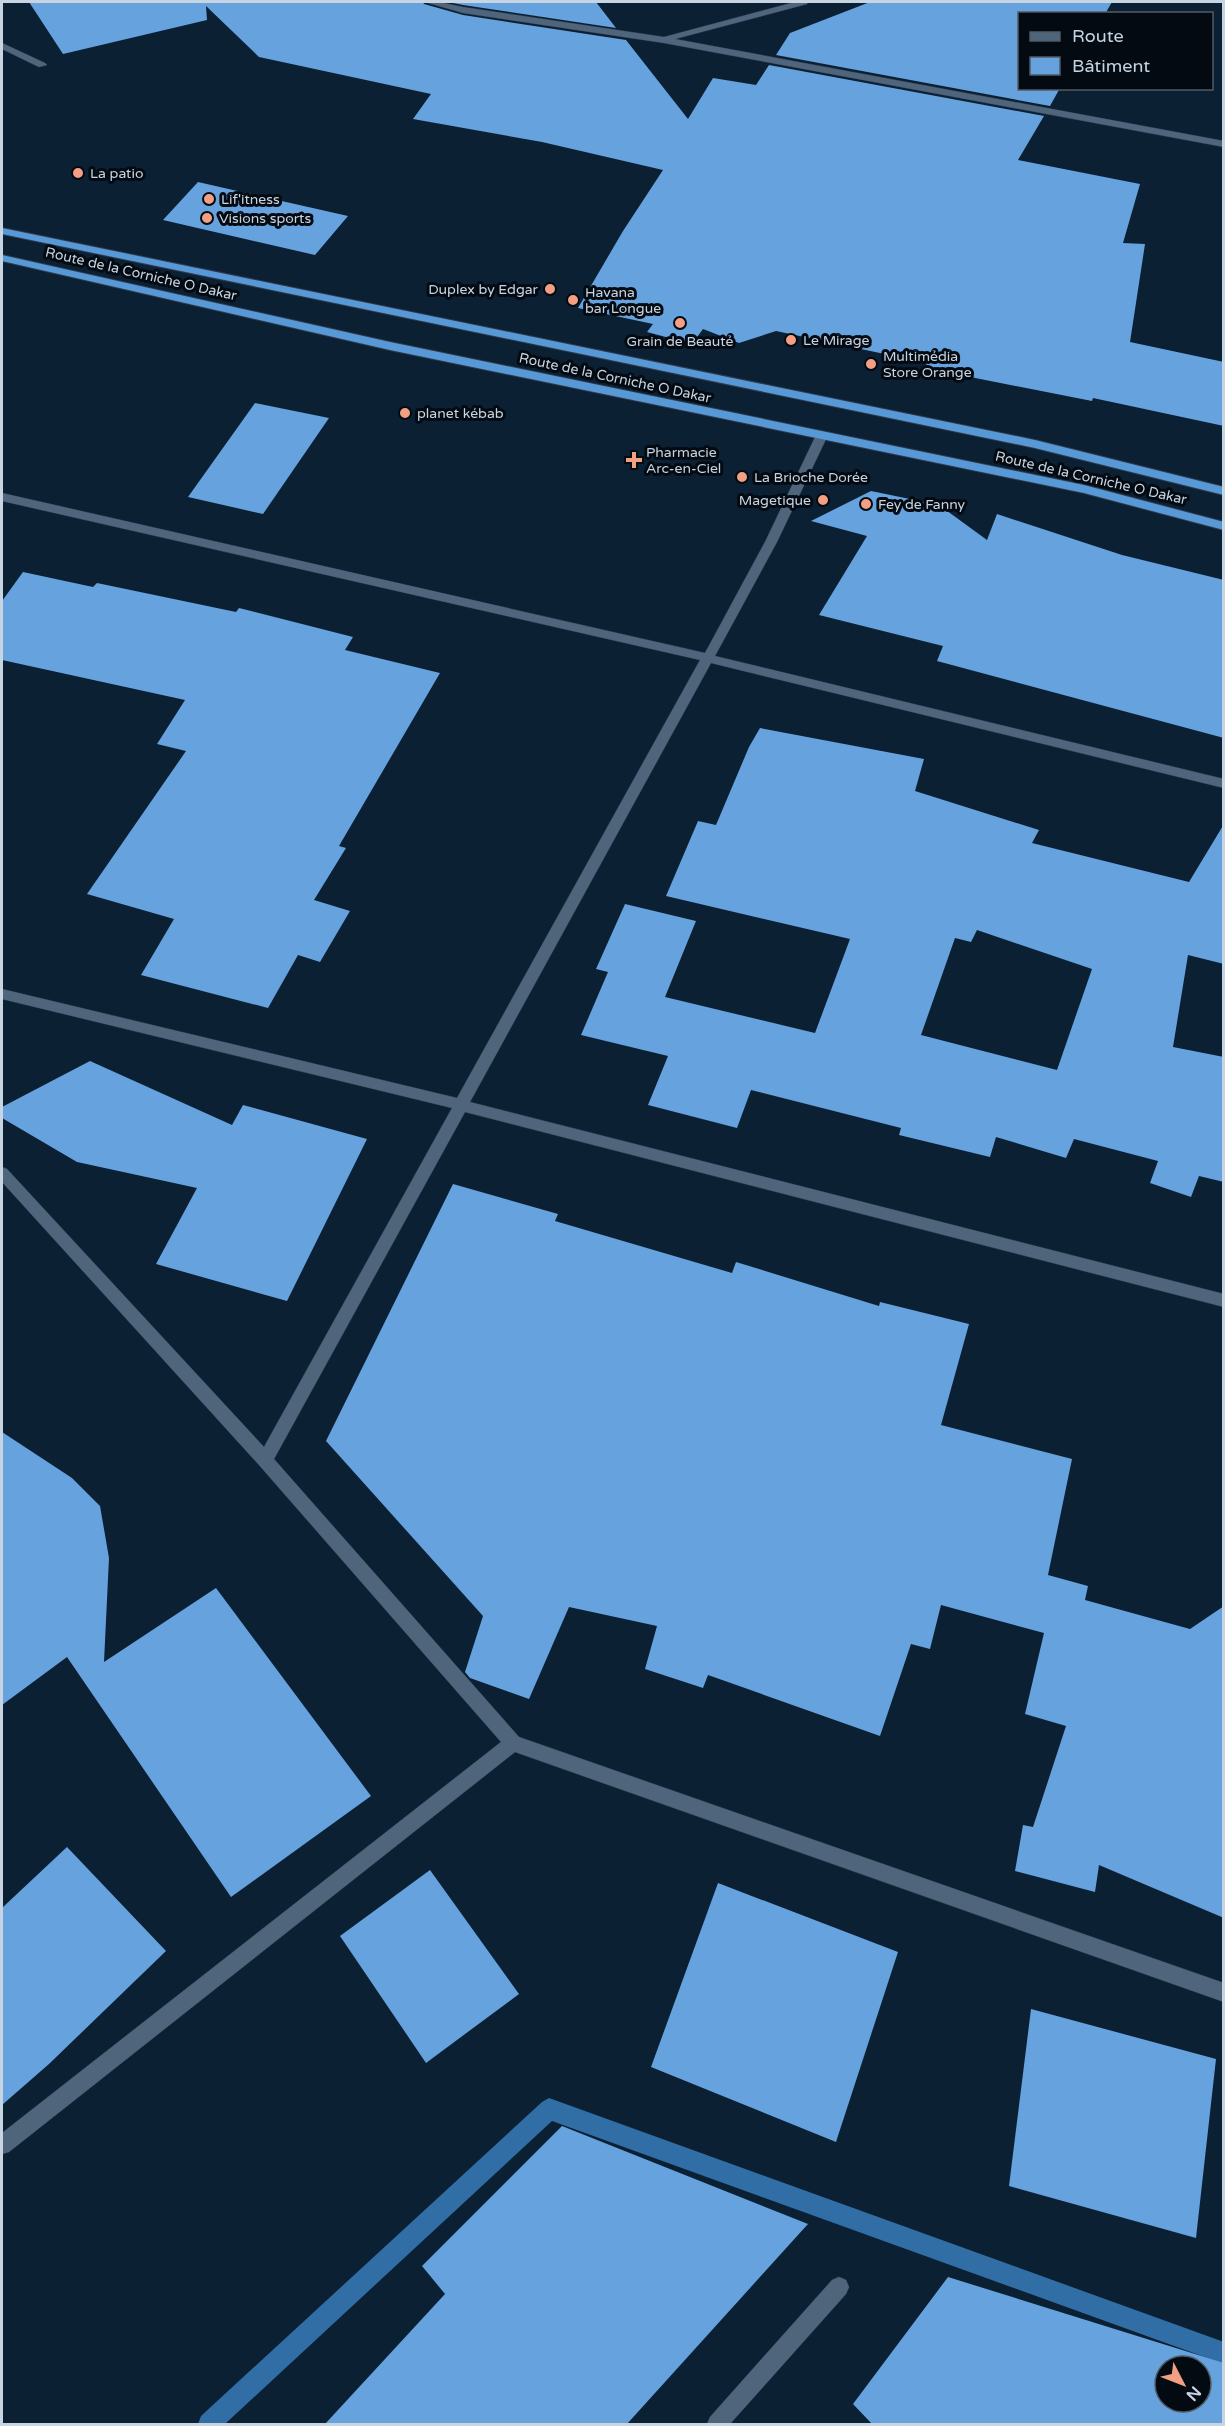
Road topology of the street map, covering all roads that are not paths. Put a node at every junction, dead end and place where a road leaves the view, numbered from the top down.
1 (430, 2) edge
2 (804, 2) edge
3 (664, 40) junction
4 (2, 46) edge
5 (42, 65) dead end
6 (1224, 144) edge
7 (2, 231) edge
8 (2, 258) edge
9 (822, 435) junction
10 (1224, 492) edge
11 (2, 497) edge
12 (1224, 526) edge
13 (708, 658) junction
14 (1224, 784) edge
15 (2, 994) edge
16 (460, 1104) junction
17 (2, 1173) edge
18 (1224, 1301) edge
19 (265, 1460) junction
20 (513, 1743) junction
21 (1224, 1993) edge
22 (2, 2145) edge
23 (839, 2287) dead end
24 (717, 2424) edge

1 - 3 street
2 - 3 street
3 - 6 street
4 - 5 street
7 - 10 highway, Route de la Corniche O Dakar
8 - 9 highway, Route de la Corniche O Dakar
9 - 12 highway, Route de la Corniche O Dakar
9 - 13 street
11 - 13 street
13 - 14 street
13 - 16 street
15 - 16 street
16 - 18 street
16 - 19 street
17 - 19 street
19 - 20 street
20 - 21 street
20 - 22 street
23 - 24 street

